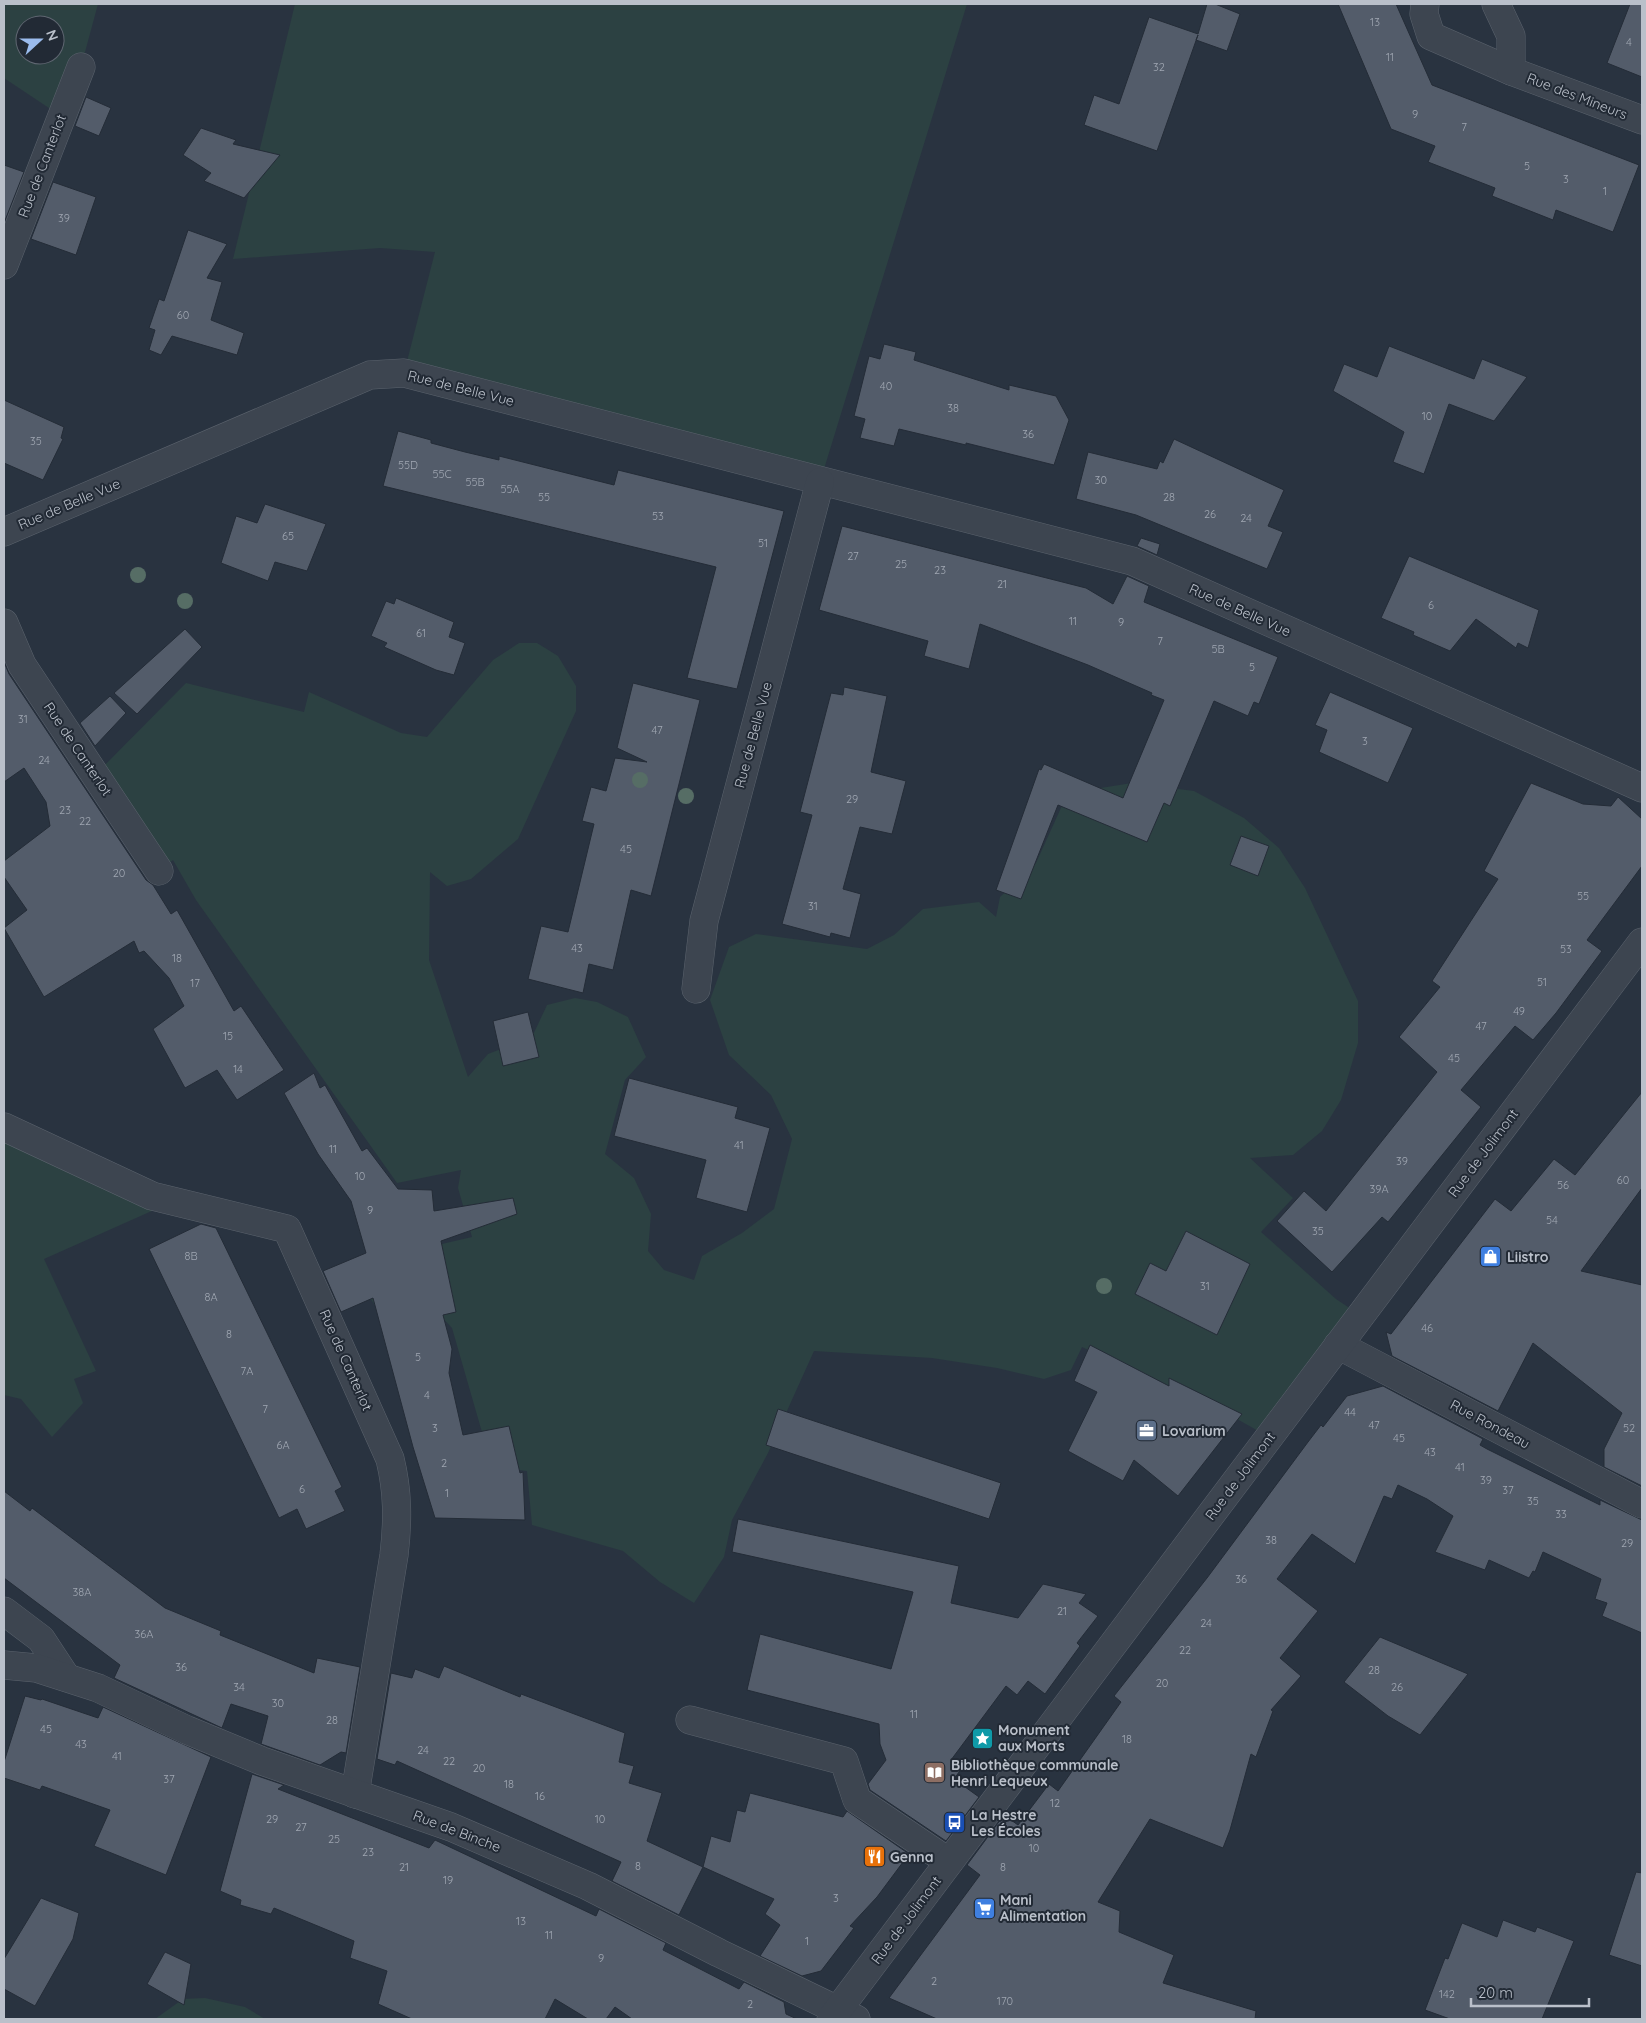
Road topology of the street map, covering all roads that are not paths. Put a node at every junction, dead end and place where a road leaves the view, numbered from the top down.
1 (1425, 4) edge
2 (1496, 4) edge
3 (81, 67) dead end
4 (1511, 71) junction
5 (1642, 120) edge
6 (4, 265) edge
7 (820, 482) junction
8 (4, 532) edge
9 (4, 622) edge
10 (1642, 788) edge
11 (159, 871) dead end
12 (1642, 942) edge
13 (696, 989) dead end
14 (4, 1127) edge
15 (1338, 1345) junction
16 (1642, 1504) edge
17 (4, 1611) edge
18 (4, 1665) edge
19 (66, 1677) junction
20 (690, 1720) dead end
21 (355, 1794) junction
22 (949, 1862) junction
23 (842, 2016) edge

1 - 4 street, Rue des Mineurs
2 - 4 street, Rue des Mineurs
3 - 6 street, Rue de Canterlot
4 - 5 street, Rue des Mineurs
7 - 8 street, Rue de Belle Vue
7 - 10 street, Rue de Belle Vue
7 - 13 street, Rue de Belle Vue
9 - 11 street, Rue de Canterlot
12 - 15 street, Rue de Jolimont
14 - 21 street, Rue de Canterlot
15 - 16 street, Rue Rondeau
15 - 22 street, Rue de Jolimont
17 - 19 street
18 - 19 street, Rue de Binche
19 - 21 street, Rue de Binche
20 - 22 street
21 - 23 street, Rue de Binche
22 - 23 street, Rue de Jolimont

